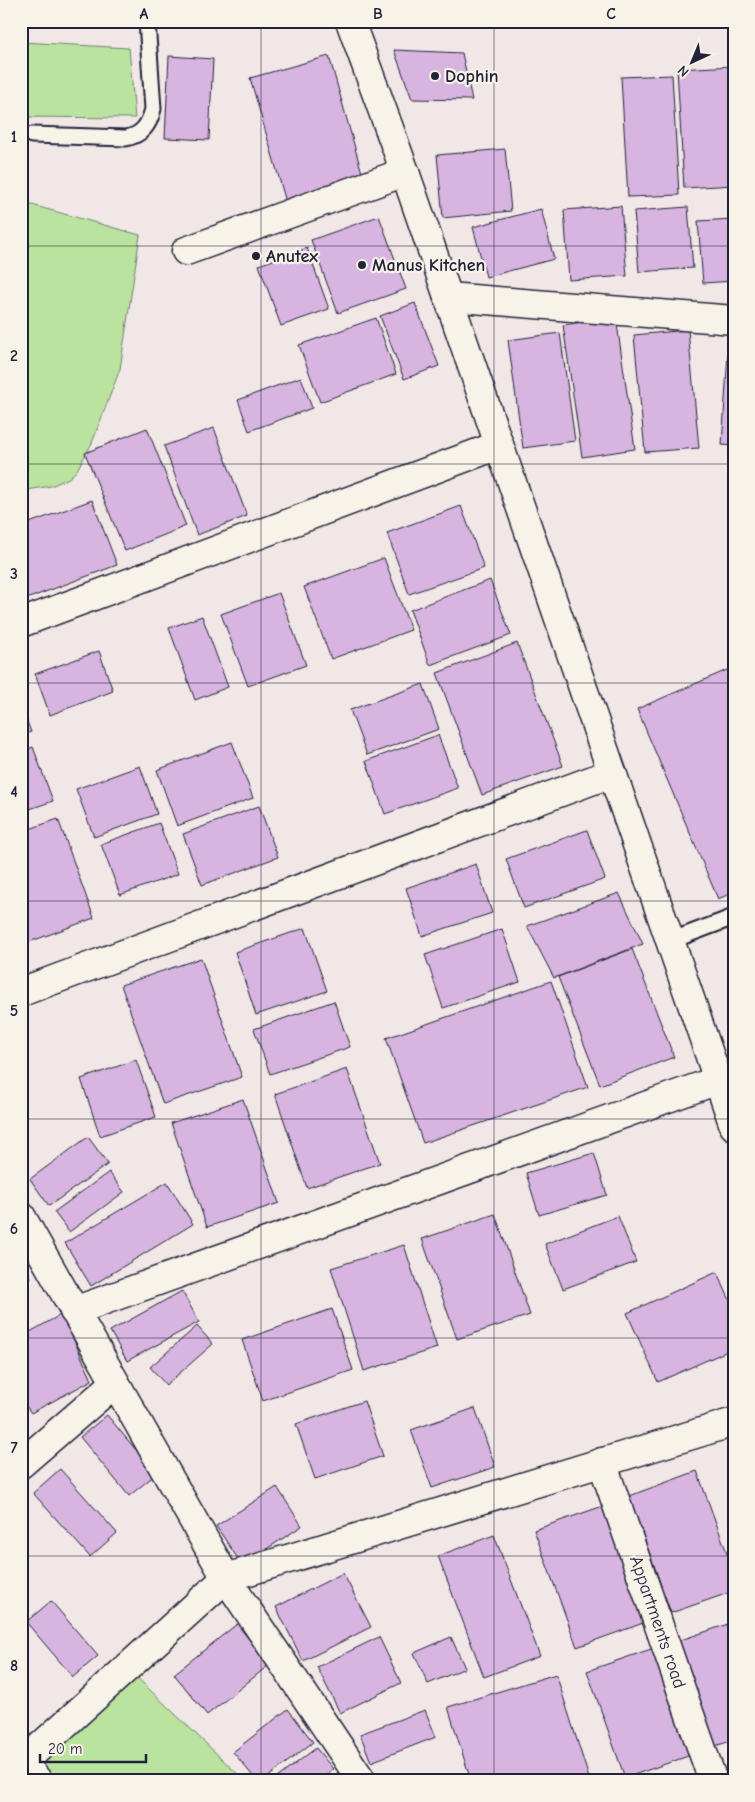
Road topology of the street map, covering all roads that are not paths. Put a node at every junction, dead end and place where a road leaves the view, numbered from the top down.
1 (147, 21) edge
2 (350, 21) edge
3 (32, 135) dead end
4 (405, 172) junction
5 (186, 251) dead end
6 (448, 297) junction
7 (734, 320) edge
8 (499, 445) junction
9 (21, 623) edge
10 (612, 773) junction
11 (734, 917) edge
12 (670, 941) junction
13 (21, 992) edge
14 (718, 1080) junction
15 (734, 1126) edge
16 (21, 1216) edge
17 (74, 1311) junction
18 (115, 1383) junction
19 (734, 1422) edge
20 (602, 1462) junction
21 (21, 1464) edge
22 (226, 1578) junction
23 (28, 1769) edge
24 (362, 1781) edge
25 (713, 1781) edge

1 - 3 lane
2 - 4 street
4 - 5 street
4 - 6 street
6 - 7 street
6 - 8 street
8 - 9 street
8 - 10 street
10 - 12 street
10 - 13 street
11 - 12 lane
12 - 14 street
14 - 15 street
14 - 17 street
16 - 17 street
17 - 18 street
18 - 21 street
18 - 22 street
19 - 20 street
20 - 22 street
20 - 25 street, Appartments road
22 - 23 street
22 - 24 street

